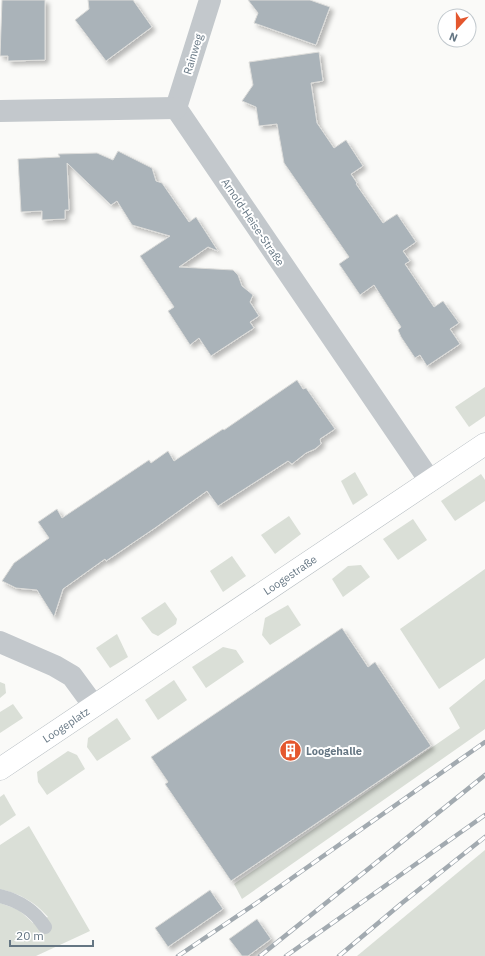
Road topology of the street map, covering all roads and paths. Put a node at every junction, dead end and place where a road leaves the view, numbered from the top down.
1 (210, 0) edge
2 (176, 108) junction
3 (0, 111) edge
4 (485, 444) edge
5 (430, 482) junction
6 (0, 642) edge
7 (94, 706) junction
8 (0, 769) edge
9 (0, 896) edge
10 (45, 927) dead end

1 - 2 street, Rainweg
2 - 3 street
2 - 5 street, Arnold-Heise-Straße
4 - 5 street, Loogestraße
5 - 7 street, Loogestraße
6 - 7 street, Loogeplatz
7 - 8 street, Loogeplatz
9 - 10 lane

